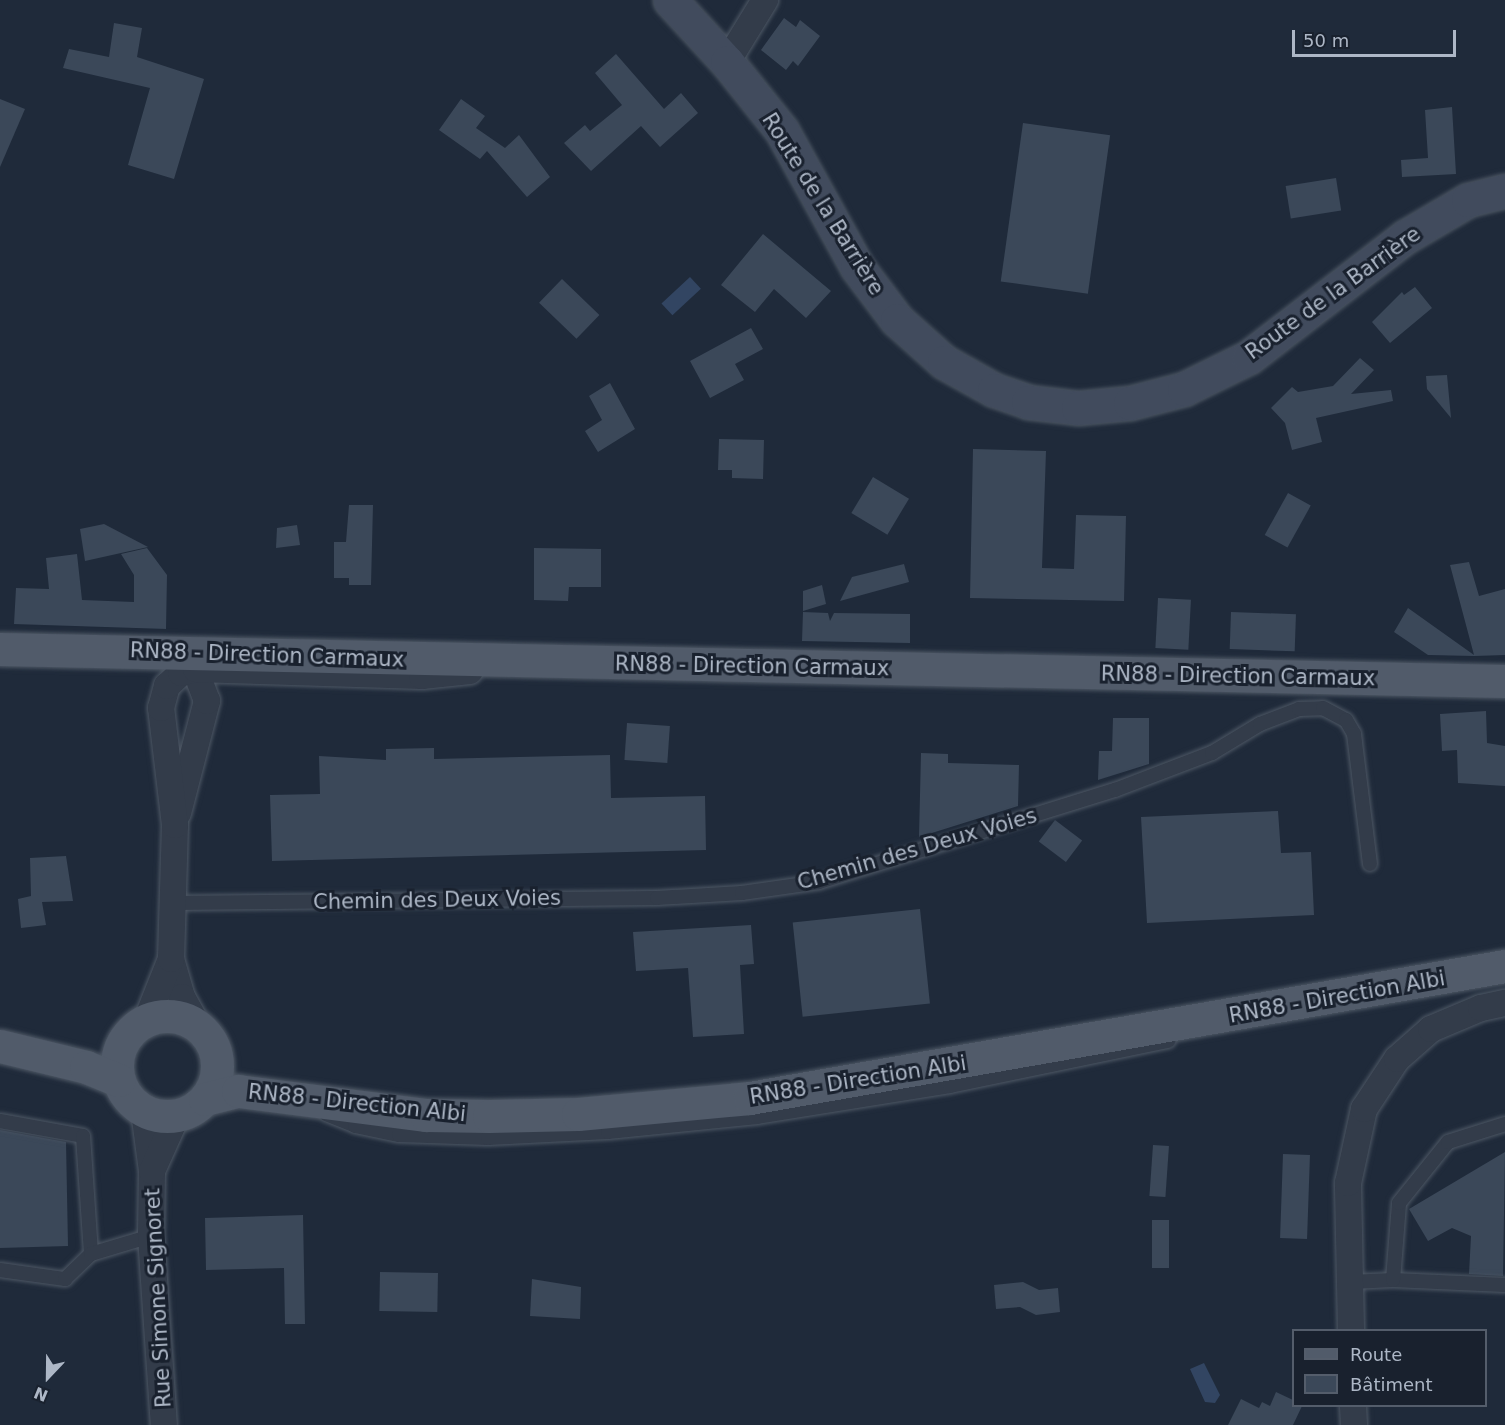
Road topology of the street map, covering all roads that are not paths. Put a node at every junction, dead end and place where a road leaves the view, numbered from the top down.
1 (670, 0) edge
2 (765, 0) edge
3 (728, 62) junction
4 (1505, 191) edge
5 (0, 649) edge
6 (192, 661) junction
7 (1505, 681) edge
8 (175, 825) junction
9 (1370, 864) dead end
10 (173, 903) junction
11 (171, 959) junction
12 (1505, 966) edge
13 (1505, 1003) edge
14 (147, 1019) junction
15 (198, 1026) junction
16 (0, 1046) edge
17 (118, 1080) junction
18 (205, 1099) junction
19 (144, 1111) junction
20 (177, 1115) junction
21 (0, 1121) edge
22 (1505, 1124) edge
23 (153, 1171) junction
24 (151, 1236) junction
25 (91, 1254) junction
26 (0, 1270) edge
27 (1393, 1280) junction
28 (1352, 1282) junction
29 (1505, 1285) edge
30 (1351, 1329) edge
31 (1353, 1407) edge
32 (164, 1425) edge
33 (1353, 1425) edge

1 - 3 street, Route de la Barrière
2 - 3 street
3 - 4 street, Route de la Barrière
5 - 6 main road, RN88 - Direction Carmaux
6 - 7 main road, RN88 - Direction Carmaux
6 - 8 street
6 - 8 street
8 - 10 street
9 - 10 lane, Chemin des Deux Voies
10 - 11 street
11 - 14 street
11 - 15 street
12 - 18 main road, RN88 - Direction Albi
13 - 28 street
14 - 15 main road
14 - 17 main road
15 - 18 main road
16 - 17 main road
17 - 19 main road
18 - 20 main road
19 - 20 main road
19 - 23 street, Rue Simone Signoret
20 - 23 street, Rue Simone Signoret
21 - 25 lane
22 - 27 lane
23 - 24 street, Rue Simone Signoret
24 - 25 lane
24 - 32 street, Rue Simone Signoret
25 - 26 lane
27 - 28 lane
27 - 29 lane
28 - 30 street
31 - 33 street

